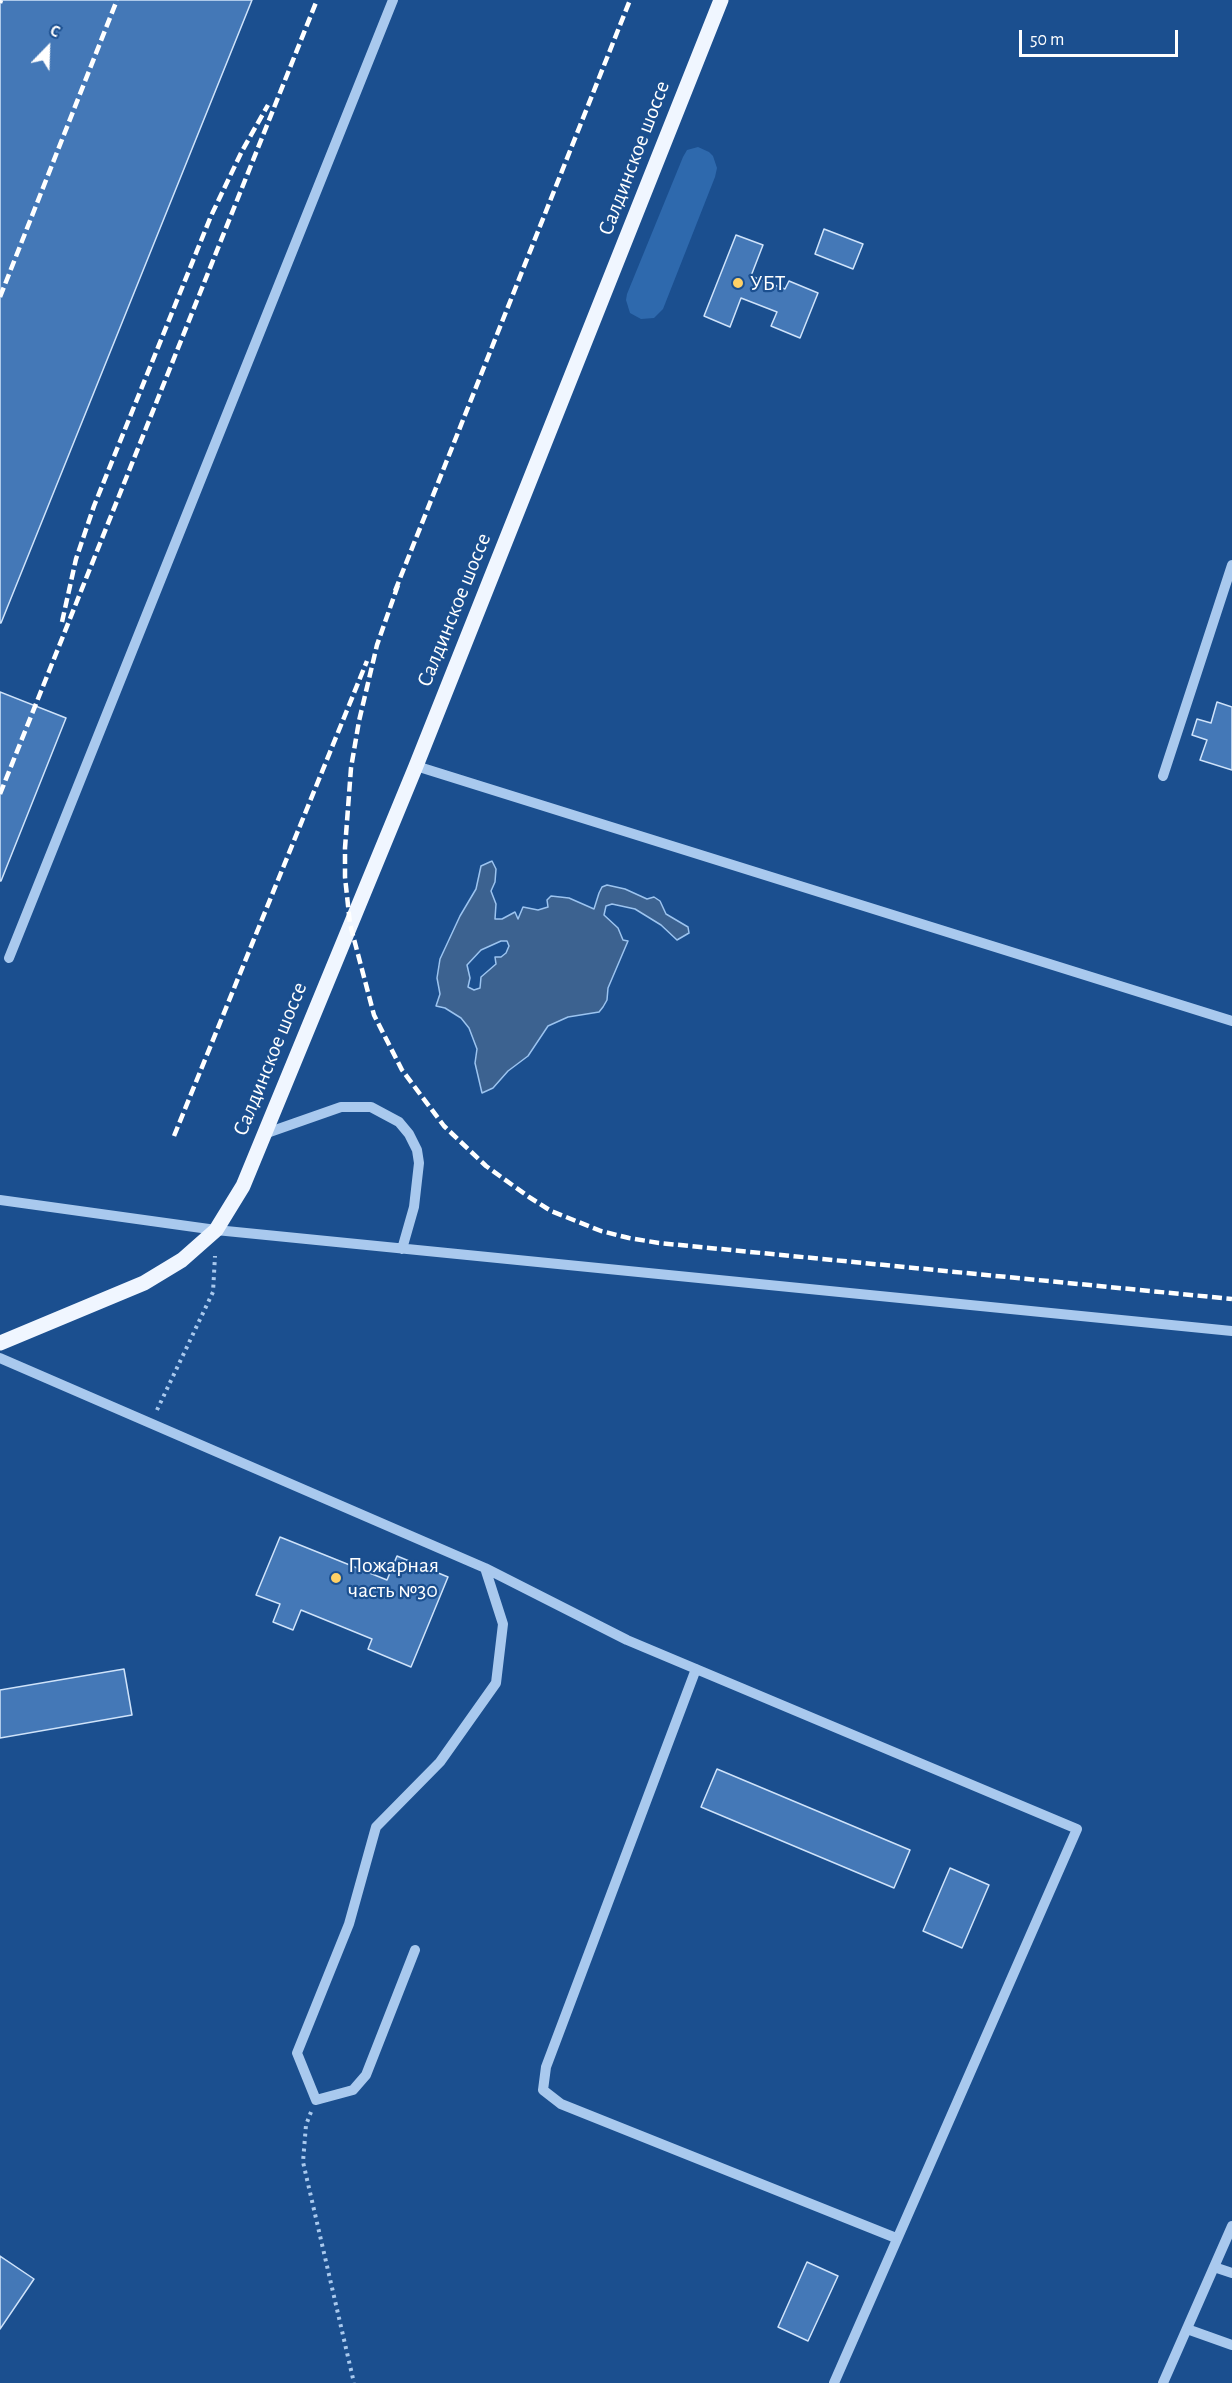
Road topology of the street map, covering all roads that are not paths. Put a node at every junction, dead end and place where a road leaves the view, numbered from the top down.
1 (393, 0) edge
2 (721, 0) edge
3 (1232, 565) edge
4 (416, 766) junction
5 (1163, 776) dead end
6 (9, 958) dead end
7 (1232, 1021) edge
8 (264, 1134) junction
9 (0, 1200) edge
10 (216, 1230) junction
11 (402, 1249) junction
12 (1232, 1331) edge
13 (0, 1343) edge
14 (0, 1358) edge
15 (485, 1568) junction
16 (696, 1669) junction
17 (415, 1950) dead end
18 (1232, 2226) edge
19 (896, 2238) junction
20 (1214, 2267) junction
21 (1232, 2273) edge
22 (1187, 2330) junction
23 (1232, 2345) edge
24 (834, 2383) edge
25 (1163, 2383) edge

1 - 6 lane
2 - 4 main road, Салдинское шоссе
3 - 5 lane
4 - 7 lane
4 - 8 main road, Салдинское шоссе
8 - 10 main road, Салдинское шоссе
8 - 11 lane
9 - 10 lane
10 - 11 lane
10 - 13 main road, Салдинское шоссе
11 - 12 lane
14 - 15 lane
15 - 16 lane
15 - 17 lane
16 - 19 lane
16 - 19 lane
18 - 20 lane
19 - 24 lane
20 - 21 lane
20 - 22 lane
22 - 23 lane
22 - 25 lane

